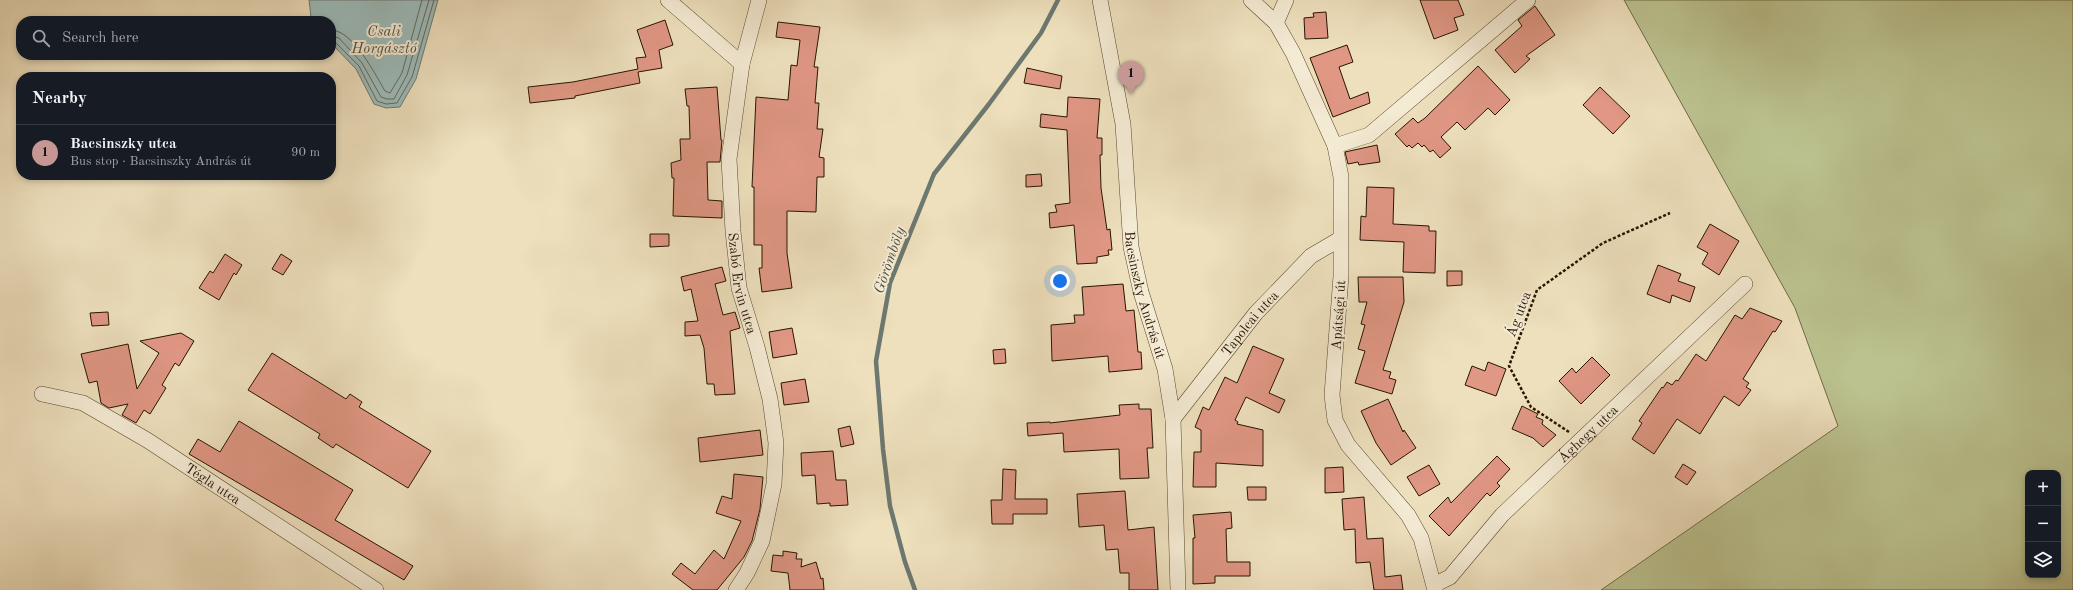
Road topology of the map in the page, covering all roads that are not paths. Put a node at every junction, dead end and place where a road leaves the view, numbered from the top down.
1 (668, 0) edge
2 (759, 0) edge
3 (1100, 0) edge
4 (1251, 0) edge
5 (1286, 0) edge
6 (1528, 0) edge
7 (1276, 23) junction
8 (742, 64) junction
9 (1336, 146) junction
10 (1340, 239) junction
11 (1745, 284) dead end
12 (42, 394) dead end
13 (1173, 419) junction
14 (1434, 588) edge
15 (376, 590) edge
16 (736, 590) edge
17 (1178, 590) edge

1 - 8 street
2 - 8 street, Szabó Ervin utca
3 - 13 street, Bacsinszky András út
4 - 7 street, Apátsági út
5 - 7 street
6 - 9 street
7 - 9 street, Apátsági út
8 - 16 street, Szabó Ervin utca
9 - 10 street, Apátsági út
10 - 13 street, Tapolcai utca
10 - 14 street, Apátsági út
11 - 14 street, Ághegy utca
12 - 15 street, Tégla utca
13 - 17 street, Bacsinszky András út

